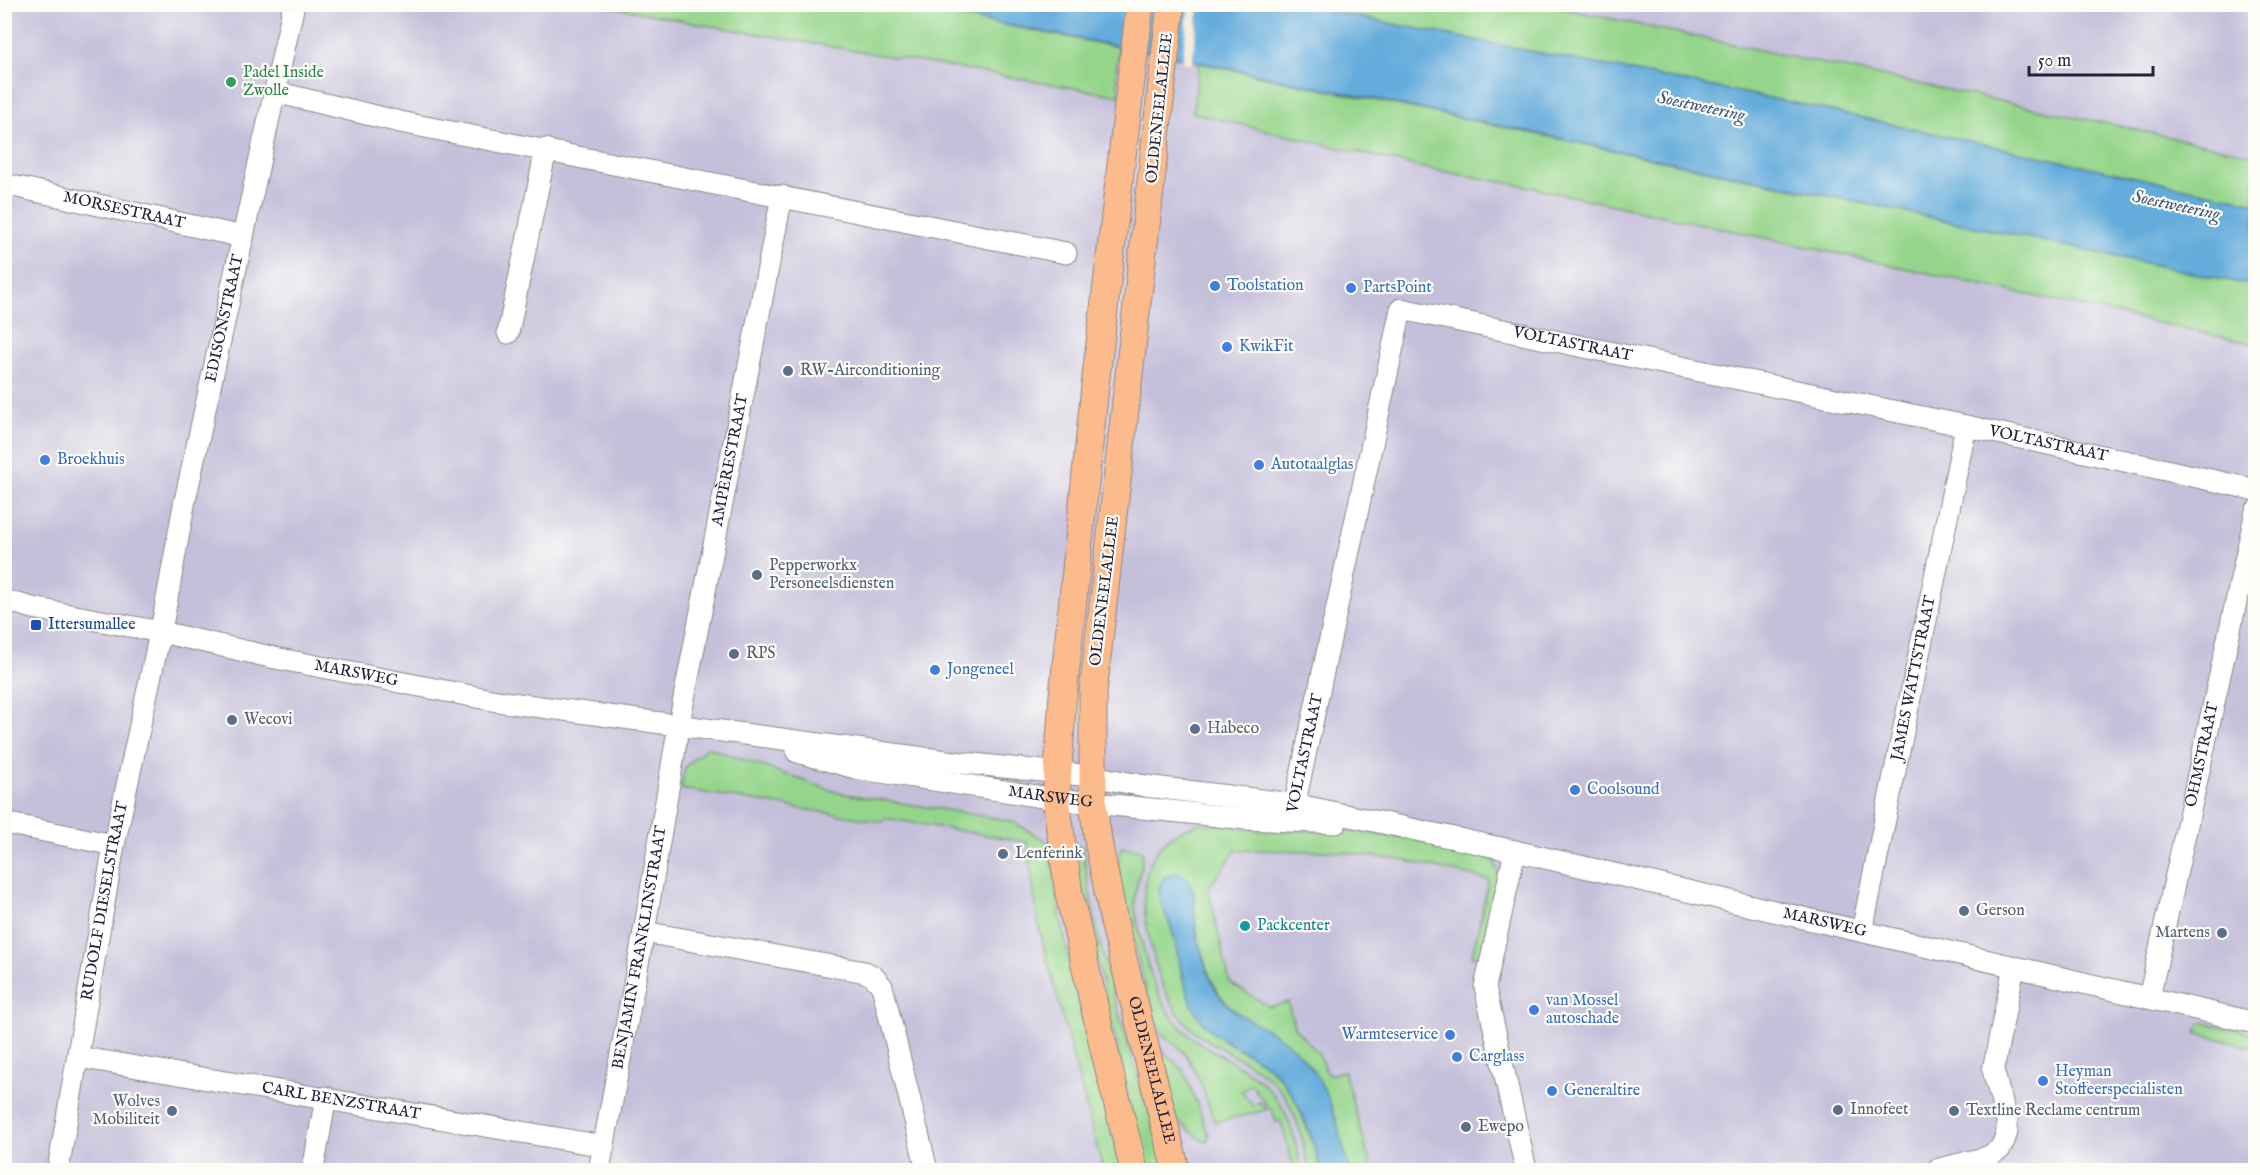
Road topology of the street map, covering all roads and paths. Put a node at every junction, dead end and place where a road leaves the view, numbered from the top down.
1 (294, 4) edge
2 (1140, 4) edge
3 (1171, 4) edge
4 (275, 92) junction
5 (546, 149) junction
6 (4, 184) edge
7 (782, 196) junction
8 (243, 237) junction
9 (1066, 253) dead end
10 (508, 333) dead end
11 (1966, 426) junction
12 (2256, 490) edge
13 (2256, 511) edge
14 (4, 600) edge
15 (161, 632) junction
16 (679, 724) junction
17 (712, 730) junction
18 (1058, 771) junction
19 (1092, 776) junction
20 (1056, 799) junction
21 (1093, 804) junction
22 (1292, 813) junction
23 (4, 823) edge
24 (114, 844) junction
25 (1515, 851) junction
26 (644, 932) junction
27 (1862, 932) junction
28 (2014, 967) junction
29 (2150, 998) junction
30 (2256, 1023) edge
31 (78, 1057) junction
32 (326, 1097) junction
33 (604, 1146) junction
34 (58, 1170) edge
35 (313, 1170) edge
36 (599, 1170) edge
37 (927, 1170) edge
38 (1134, 1170) edge
39 (1176, 1170) edge
40 (1526, 1170) edge
41 (1936, 1170) edge

1 - 4 street, EDISONSTRAAT
2 - 18 main road, OLDENEELALLEE
3 - 19 main road, OLDENEELALLEE
4 - 5 street
4 - 8 street, EDISONSTRAAT
5 - 7 street
5 - 10 street
6 - 8 street, MORSESTRAAT
7 - 9 street
7 - 16 street, AMPÈRESTRAAT
8 - 15 street, EDISONSTRAAT
11 - 12 street, VOLTASTRAAT
11 - 22 street, VOLTASTRAAT
11 - 27 street, JAMES WATTSTRAAT
13 - 29 street, OHMSTRAAT
14 - 15 street, MARSWEG
15 - 16 street, MARSWEG
15 - 24 street, RUDOLF DIESELSTRAAT
16 - 17 street, MARSWEG
16 - 26 street, BENJAMIN FRANKLINSTRAAT
17 - 18 street, MARSWEG
17 - 20 street, MARSWEG
18 - 19 street, MARSWEG
18 - 20 main road, OLDENEELALLEE
19 - 21 main road, OLDENEELALLEE
19 - 22 street, MARSWEG
20 - 21 street, MARSWEG
20 - 38 main road, OLDENEELALLEE
21 - 22 street, MARSWEG
21 - 39 main road, OLDENEELALLEE
22 - 25 street, MARSWEG
23 - 24 street
24 - 31 street, RUDOLF DIESELSTRAAT
25 - 27 street, MARSWEG
25 - 40 street
26 - 33 street, BENJAMIN FRANKLINSTRAAT
26 - 37 street
27 - 28 street, MARSWEG
28 - 29 street, MARSWEG
28 - 41 street
29 - 30 street, MARSWEG
31 - 32 street, CARL BENZSTRAAT
31 - 34 street, RUDOLF DIESELSTRAAT
32 - 33 street, CARL BENZSTRAAT
32 - 35 street
33 - 36 street, BENJAMIN FRANKLINSTRAAT

